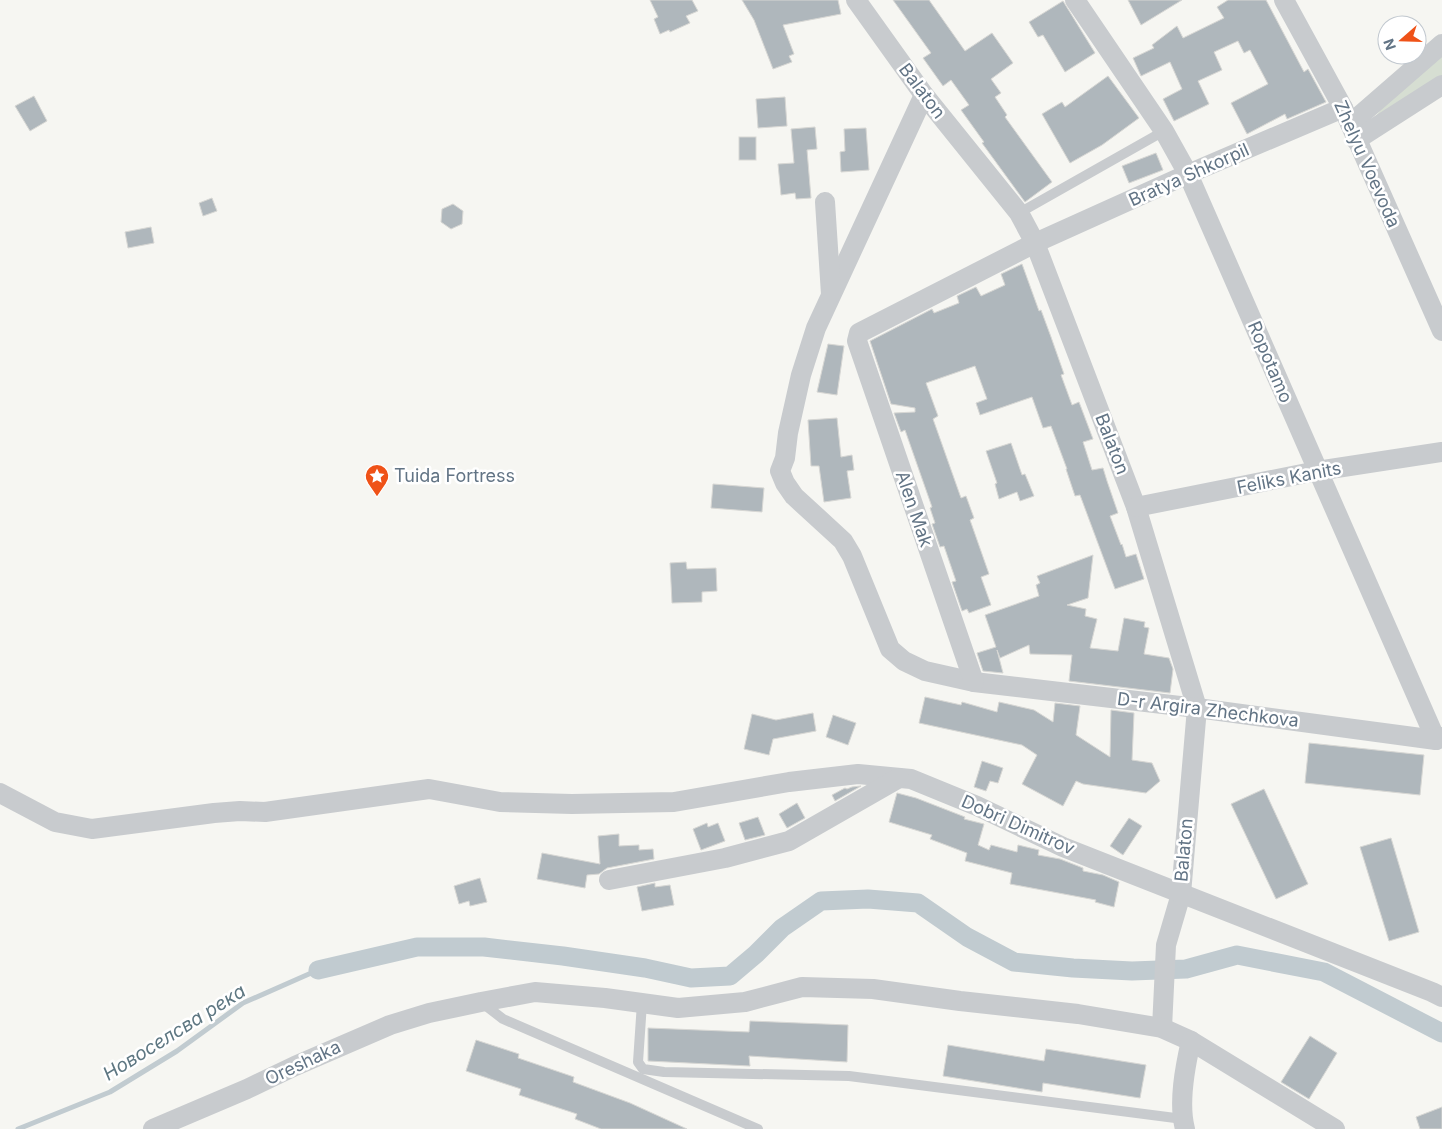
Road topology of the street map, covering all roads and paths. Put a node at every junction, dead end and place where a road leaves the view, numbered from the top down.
1 (856, 0) edge
2 (1075, 0) edge
3 (1284, 0) edge
4 (1442, 44) edge
5 (1415, 68) junction
6 (1440, 91) edge
7 (924, 95) junction
8 (1350, 124) junction
9 (1164, 131) junction
10 (1188, 174) junction
11 (825, 202) dead end
12 (1020, 213) junction
13 (1036, 243) junction
14 (831, 296) junction
15 (1442, 330) edge
16 (858, 336) joint
17 (1442, 452) edge
18 (1317, 472) junction
19 (1136, 508) junction
20 (974, 682) junction
21 (1197, 708) junction
22 (1439, 739) edge
23 (899, 778) junction
24 (0, 793) edge
25 (609, 880) dead end
26 (1181, 894) junction
27 (1442, 997) edge
28 (481, 1002) junction
29 (642, 1003) junction
30 (1162, 1028) junction
31 (1191, 1040) junction
32 (1184, 1124) edge
33 (152, 1129) edge
34 (758, 1129) edge
35 (1335, 1129) edge

1 - 7 street, Balaton
2 - 9 street, Ropotamo
3 - 8 street, Zhelyu Voevoda
4 - 5 street, Bratya Shkorpil
5 - 6 street
5 - 8 street, Bratya Shkorpil
6 - 8 street, Bratya Shkorpil
7 - 12 street, Balaton
7 - 14 street, D-r Argira Zhechkova
8 - 10 street, Bratya Shkorpil
8 - 15 street, Zhelyu Voevoda
9 - 10 street, Ropotamo
9 - 12 lane
10 - 13 street, Bratya Shkorpil
10 - 18 street, Ropotamo
11 - 14 street
12 - 13 street, Balaton
13 - 16 street, Bratya Shkorpil
13 - 19 street, Balaton
14 - 20 street, D-r Argira Zhechkova
16 - 20 street, Alen Mak
17 - 18 street, Feliks Kanits
18 - 19 street, Feliks Kanits
18 - 22 street, Ropotamo
19 - 21 street, Balaton
20 - 21 street, D-r Argira Zhechkova
21 - 22 street, D-r Argira Zhechkova
21 - 26 street, Balaton
23 - 24 street, Dobri Dimitrov
23 - 25 street
23 - 26 street, Dobri Dimitrov
26 - 27 street, Dobri Dimitrov
26 - 30 street, Balaton
28 - 29 street, Oreshaka
28 - 33 street, Oreshaka
28 - 34 lane
29 - 30 street, Oreshaka
29 - 32 lane
30 - 31 street, Oreshaka
31 - 32 street
31 - 35 street

